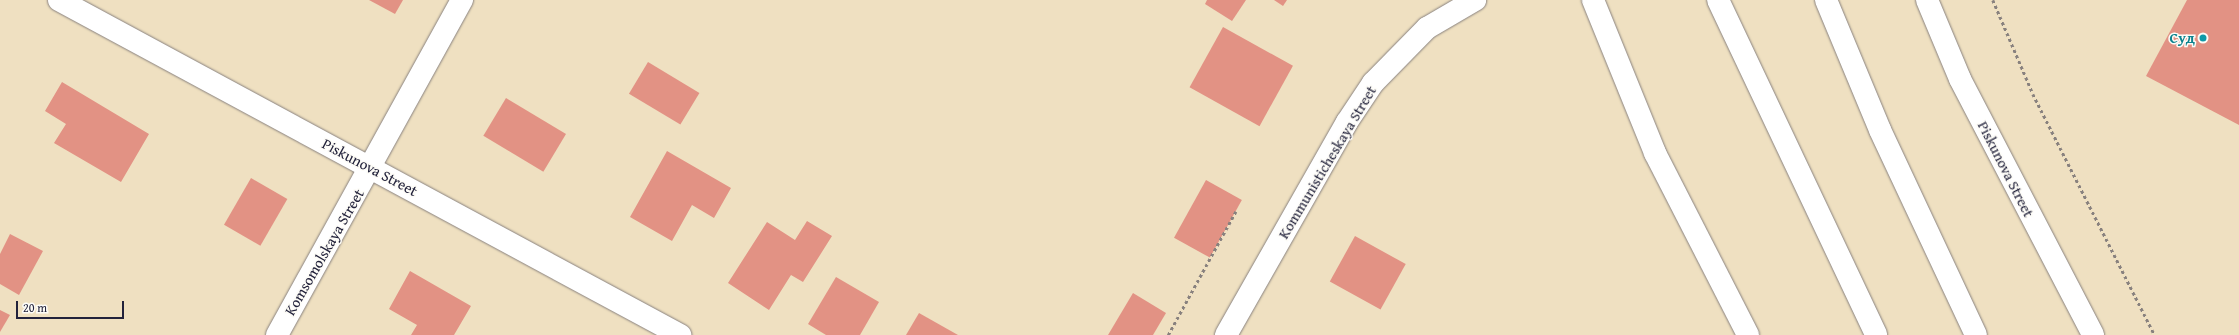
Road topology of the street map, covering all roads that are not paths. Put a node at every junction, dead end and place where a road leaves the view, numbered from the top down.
1 (59, 0) edge
2 (462, 0) edge
3 (1475, 0) edge
4 (1593, 0) edge
5 (1718, 0) edge
6 (1826, 0) edge
7 (1928, 0) edge
8 (372, 168) junction
9 (277, 335) edge
10 (680, 335) edge
11 (1226, 335) edge
12 (1748, 335) edge
13 (1876, 335) edge
14 (1976, 335) edge
15 (2094, 335) edge

1 - 8 street, Piskunova Street
2 - 8 street, Komsomolskaya Street
3 - 11 street, Kommunisticheskaya Street
4 - 12 street
5 - 13 street
6 - 14 street
7 - 15 street, Piskunova Street
8 - 9 street, Komsomolskaya Street
8 - 10 street, Piskunova Street

